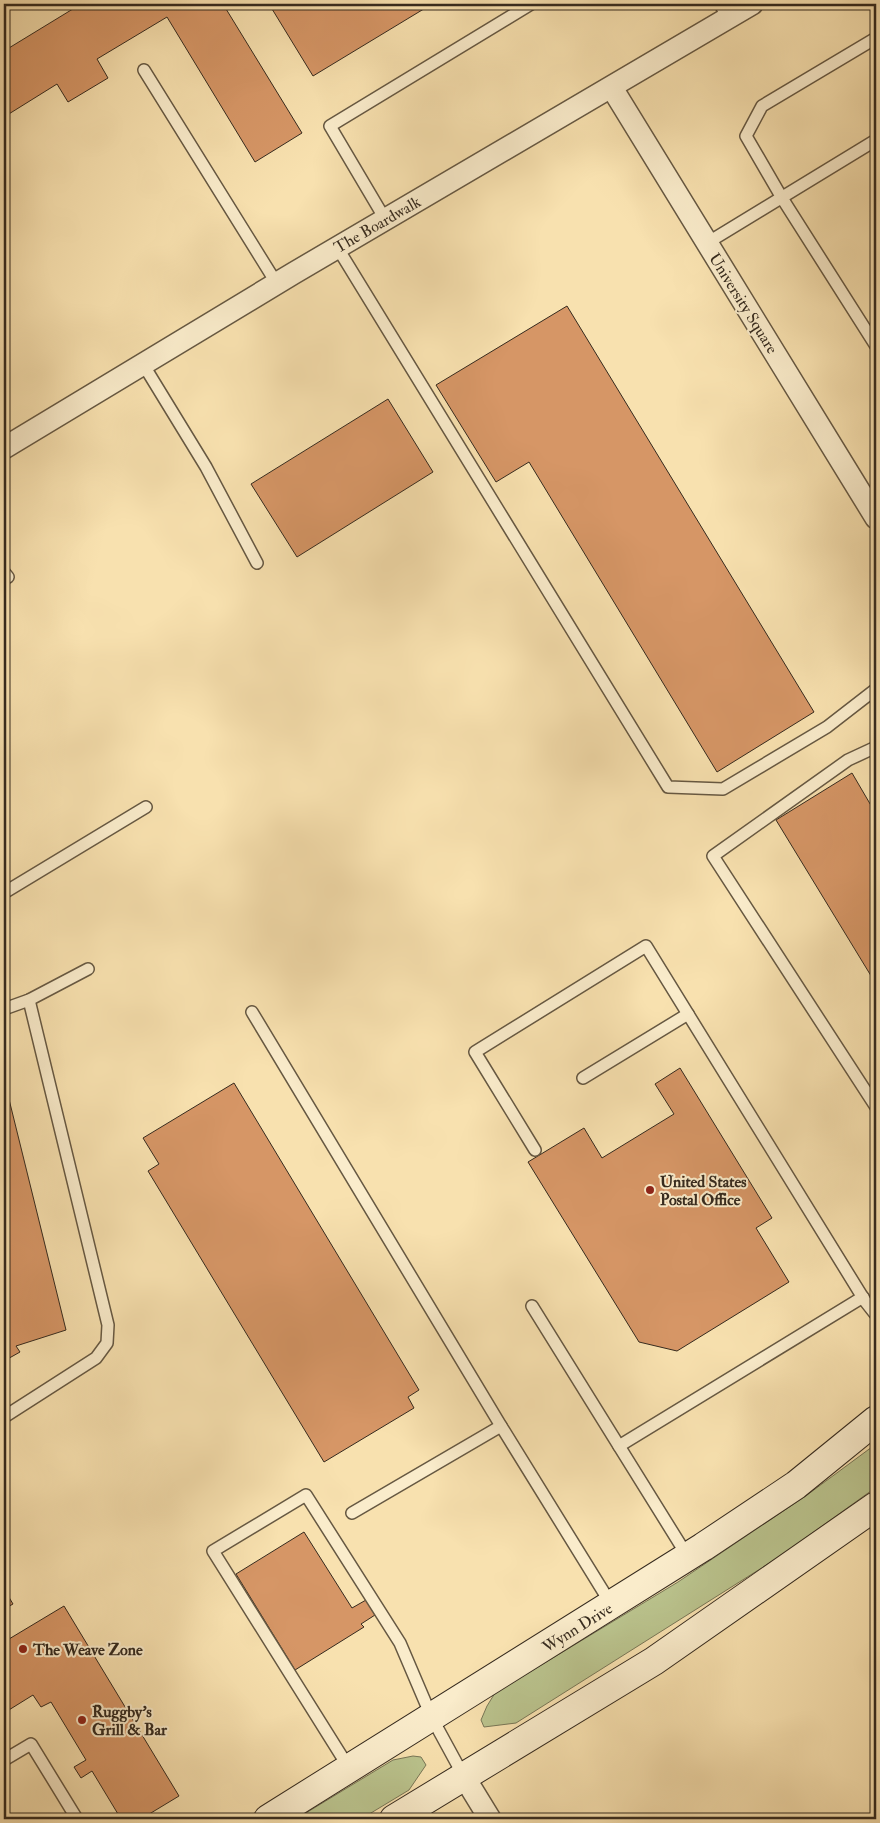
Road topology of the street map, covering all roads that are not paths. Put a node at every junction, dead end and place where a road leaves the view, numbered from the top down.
1 (531, 4) edge
2 (752, 4) edge
3 (724, 11) edge
4 (876, 38) edge
5 (144, 70) dead end
6 (612, 88) junction
7 (876, 140) edge
8 (782, 198) junction
9 (385, 219) junction
10 (707, 243) junction
11 (338, 247) junction
12 (277, 284) junction
13 (876, 346) edge
14 (143, 364) junction
15 (4, 448) edge
16 (876, 518) edge
17 (257, 563) dead end
18 (876, 689) edge
19 (876, 747) edge
20 (146, 807) dead end
21 (7, 891) dead end
22 (88, 969) dead end
23 (29, 1000) junction
24 (4, 1009) edge
25 (252, 1012) dead end
26 (688, 1014) junction
27 (583, 1078) dead end
28 (876, 1106) edge
29 (535, 1150) dead end
30 (863, 1297) junction
31 (532, 1306) dead end
32 (876, 1315) edge
33 (4, 1417) edge
34 (876, 1420) edge
35 (501, 1426) junction
36 (619, 1446) junction
37 (876, 1506) edge
38 (352, 1512) dead end
39 (688, 1557) junction
40 (612, 1606) junction
41 (432, 1718) junction
42 (4, 1760) edge
43 (349, 1768) junction
44 (463, 1776) junction
45 (77, 1819) edge
46 (268, 1819) edge
47 (394, 1819) edge
48 (490, 1819) edge

1 - 9 lane
2 - 3 street, The Boardwalk
3 - 6 street, The Boardwalk
4 - 8 lane
5 - 12 lane
6 - 9 street, The Boardwalk
6 - 10 street, University Square
7 - 8 lane
8 - 10 lane
8 - 13 lane
9 - 11 street, The Boardwalk
10 - 16 street, University Square
11 - 12 street, The Boardwalk
11 - 18 lane
12 - 14 street, The Boardwalk
14 - 15 street, The Boardwalk
14 - 17 lane
19 - 28 lane
20 - 21 lane
22 - 23 lane
23 - 24 lane
23 - 33 lane
25 - 35 lane
26 - 27 lane
26 - 29 lane
26 - 30 lane
30 - 32 lane
30 - 36 lane
31 - 36 lane
34 - 39 street, Wynn Drive
35 - 38 lane
35 - 40 lane
36 - 39 lane
37 - 44 street
39 - 40 street, Wynn Drive
40 - 41 street, Wynn Drive
41 - 43 street, Wynn Drive
41 - 43 lane
41 - 44 lane
42 - 45 lane
43 - 46 street, Wynn Drive
44 - 47 street
44 - 48 street

